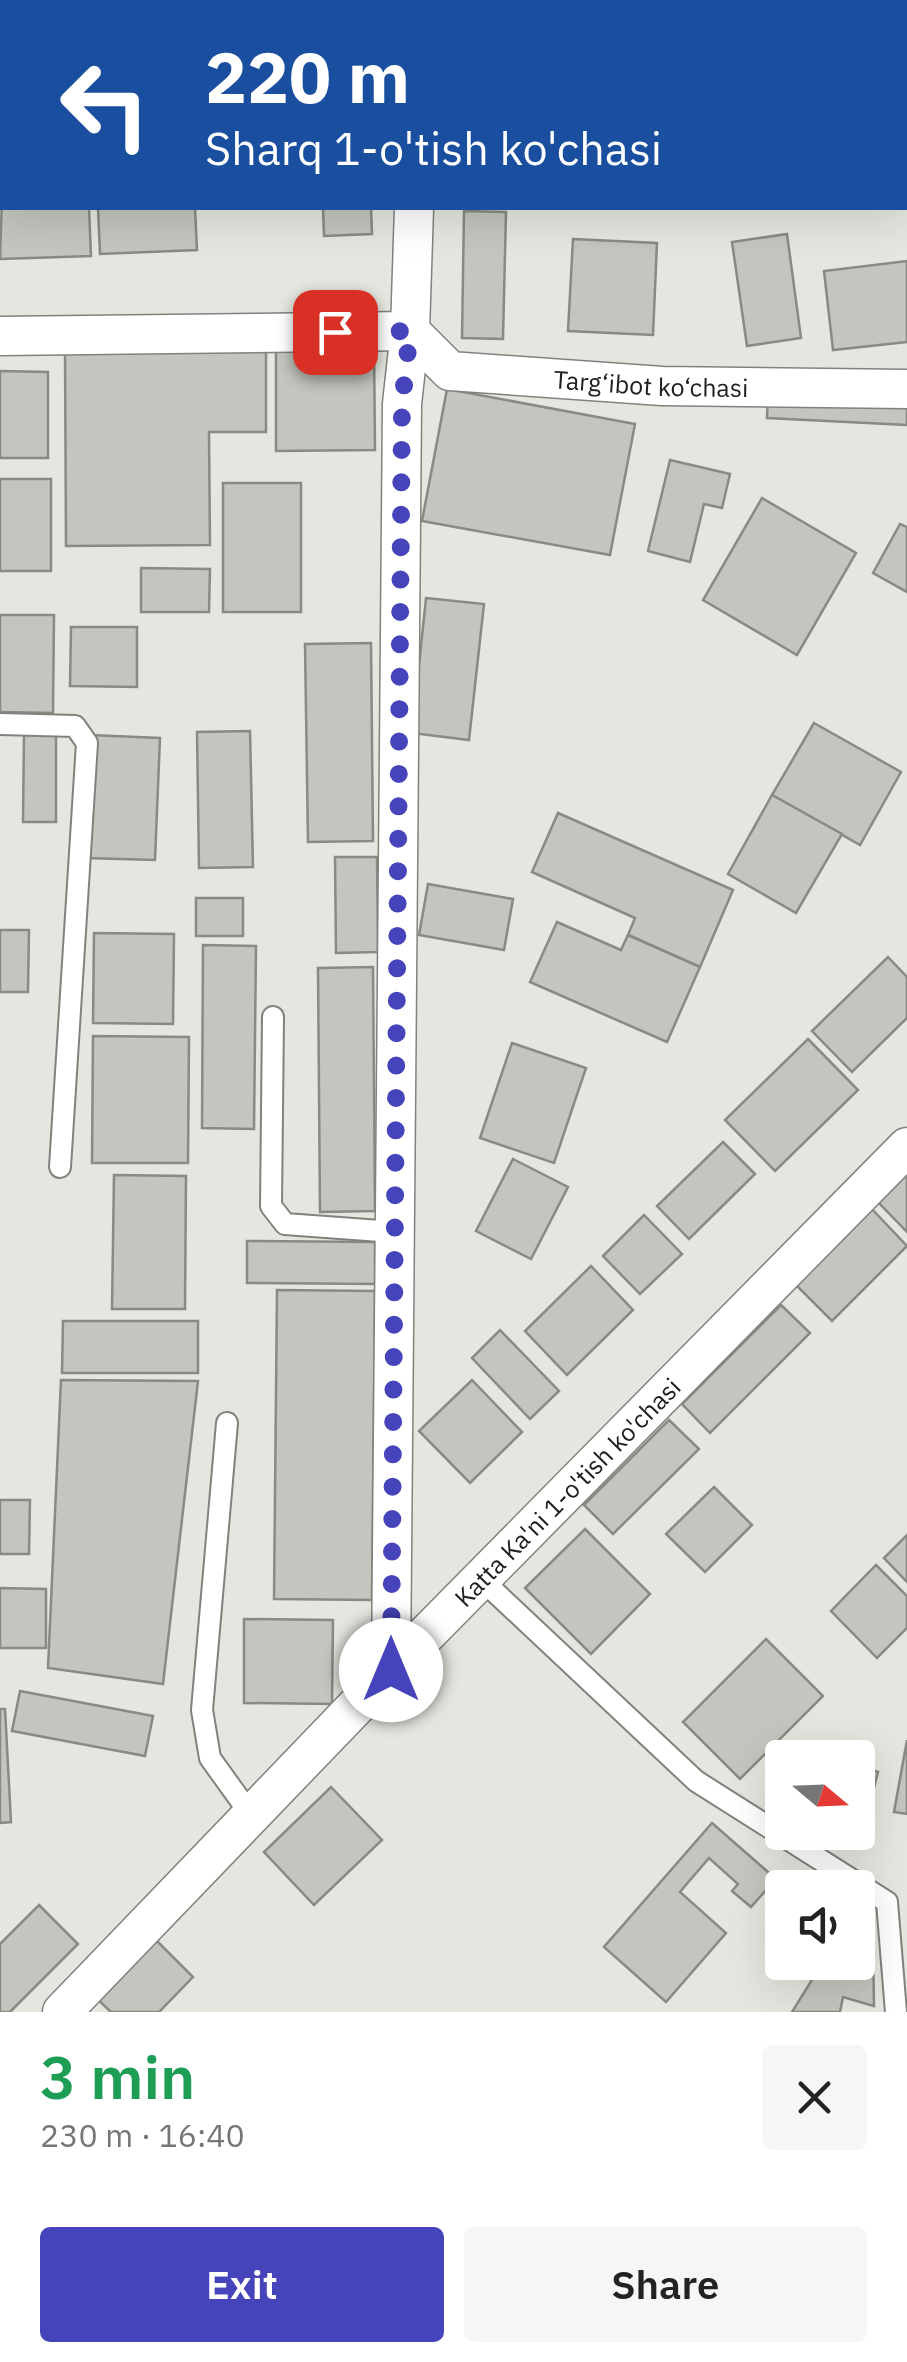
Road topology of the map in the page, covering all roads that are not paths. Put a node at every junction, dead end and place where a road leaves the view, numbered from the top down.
1 (414, 210) edge
2 (410, 331) junction
3 (0, 336) edge
4 (907, 388) edge
5 (0, 724) edge
6 (273, 1017) dead end
7 (907, 1147) edge
8 (60, 1167) dead end
9 (394, 1232) junction
10 (227, 1423) dead end
11 (481, 1578) junction
12 (391, 1670) junction
13 (251, 1815) junction
14 (62, 2012) edge
15 (896, 2012) edge

1 - 2 street
2 - 3 street
2 - 4 street, Targ‘ibot ko‘chasi
2 - 9 street
5 - 8 lane
6 - 9 lane
7 - 11 street, Katta Ka'ni 1-o'tish ko'chasi
9 - 12 street
10 - 13 lane
11 - 12 street, Katta Ka'ni 1-o'tish ko'chasi
11 - 15 lane
12 - 13 street, Katta Ka'ni 1-o'tish ko'chasi
13 - 14 street, Katta Ka'ni 1-o'tish ko'chasi

